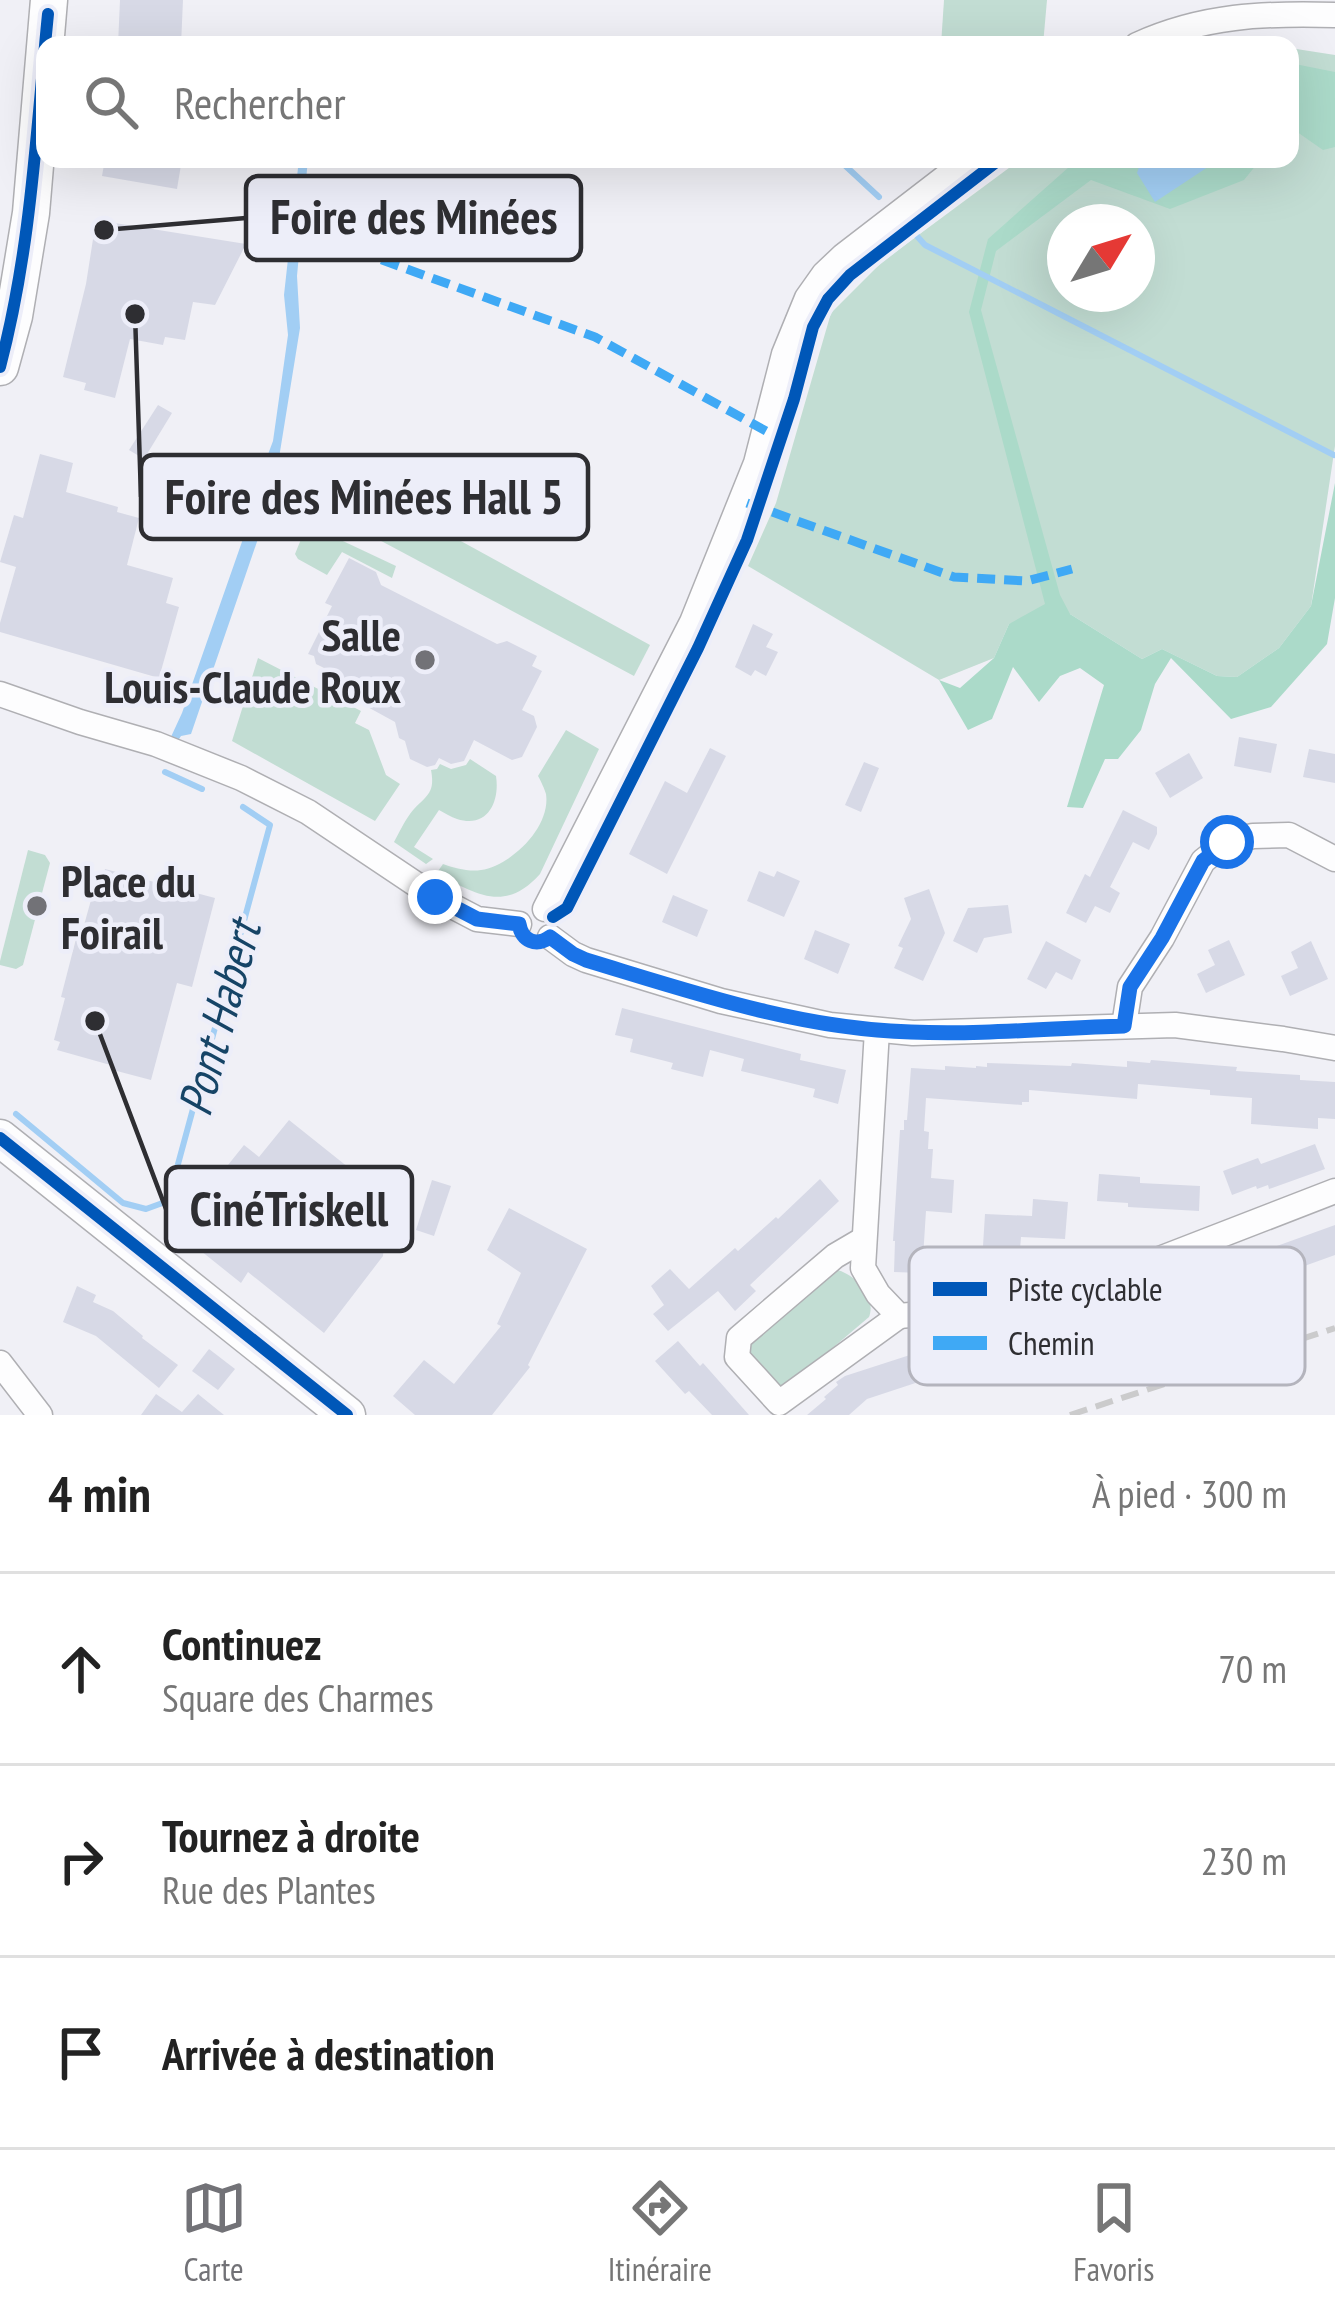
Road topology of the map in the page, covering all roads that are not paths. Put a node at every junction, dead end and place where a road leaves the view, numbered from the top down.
1 (26, 0) edge
2 (49, 0) edge
3 (1335, 16) edge
4 (46, 36) edge
5 (1159, 36) edge
6 (36, 154) edge
7 (957, 168) edge
8 (0, 291) edge
9 (0, 367) edge
10 (0, 694) edge
11 (1335, 859) edge
12 (545, 909) junction
13 (519, 924) junction
14 (550, 937) junction
15 (1124, 1026) junction
16 (877, 1030) junction
17 (1335, 1048) edge
18 (0, 1138) edge
19 (1335, 1191) edge
20 (864, 1239) junction
21 (1190, 1247) edge
22 (909, 1315) edge
23 (899, 1316) junction
24 (0, 1363) edge
25 (40, 1415) edge
26 (347, 1415) edge

1 - 8 main road
2 - 4 main road
3 - 5 street
6 - 9 main road
7 - 12 street
10 - 13 street
11 - 15 street
12 - 13 street
12 - 14 street
13 - 14 street
14 - 16 street
15 - 16 street
15 - 17 street
16 - 20 street
18 - 26 main road
19 - 21 street
20 - 23 street
20 - 23 street
22 - 23 street
24 - 25 street

